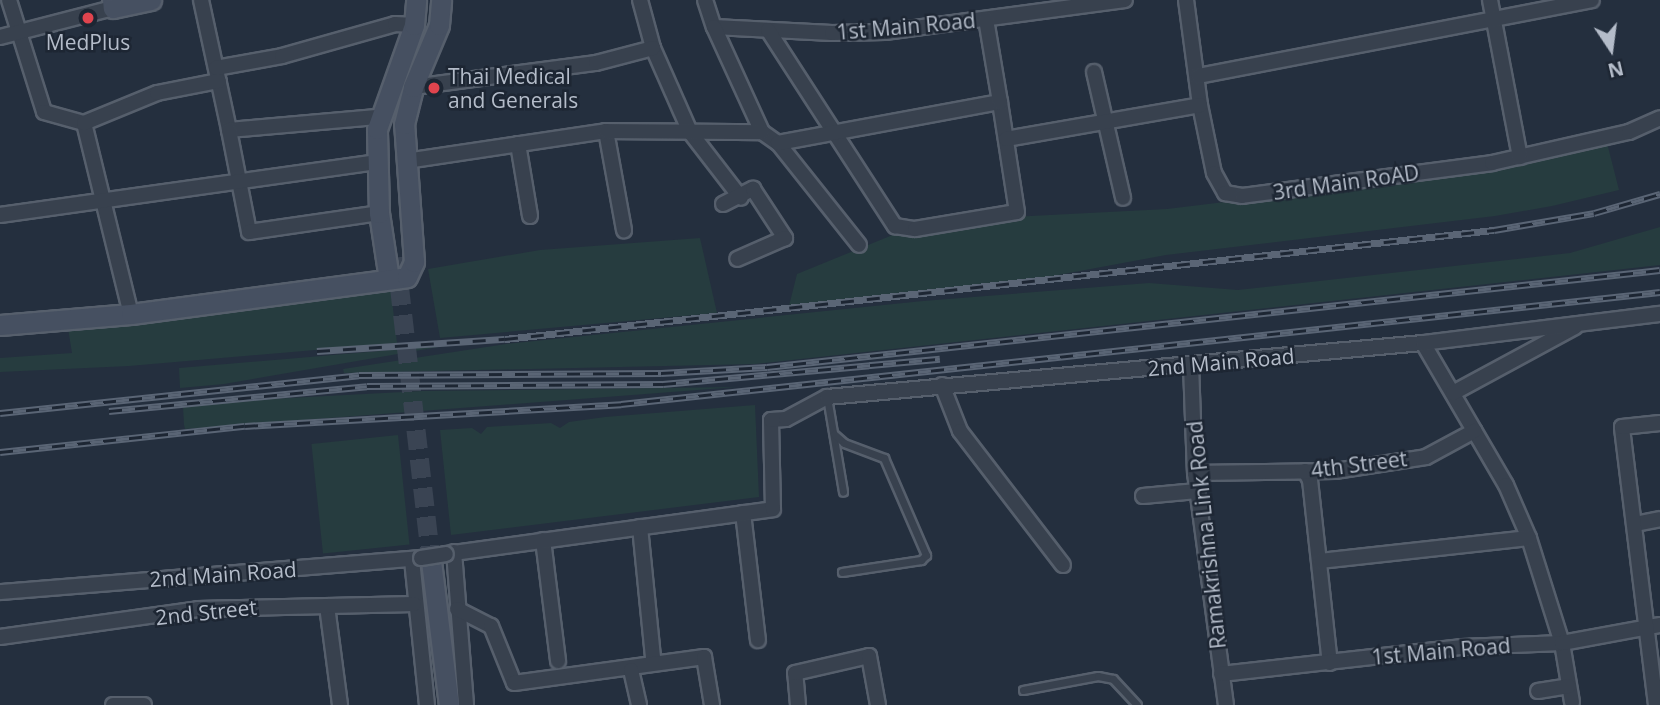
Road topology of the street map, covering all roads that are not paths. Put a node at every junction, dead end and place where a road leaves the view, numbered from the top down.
1 (9, 0) edge
2 (150, 0) edge
3 (201, 0) edge
4 (415, 0) edge
5 (427, 0) edge
6 (441, 0) edge
7 (640, 0) edge
8 (705, 0) edge
9 (1123, 0) edge
10 (1186, 0) edge
11 (1490, 0) edge
12 (1592, 0) edge
13 (112, 4) edge
14 (1494, 18) junction
15 (986, 19) junction
16 (414, 25) junction
17 (714, 27) junction
18 (768, 30) junction
19 (18, 33) junction
20 (0, 37) edge
21 (653, 48) junction
22 (1094, 72) dead end
23 (217, 75) junction
24 (1198, 76) junction
25 (413, 88) junction
26 (1000, 102) junction
27 (1200, 105) junction
28 (379, 117) junction
29 (1660, 118) edge
30 (84, 123) junction
31 (1105, 123) junction
32 (229, 130) junction
33 (606, 131) junction
34 (690, 132) junction
35 (762, 132) junction
36 (837, 132) junction
37 (1006, 139) junction
38 (778, 143) junction
39 (518, 144) junction
40 (1520, 157) junction
41 (406, 161) junction
42 (376, 162) junction
43 (238, 182) junction
44 (741, 198) junction
45 (1123, 198) dead end
46 (107, 203) junction
47 (723, 204) dead end
48 (379, 214) junction
49 (0, 215) edge
50 (530, 216) dead end
51 (624, 230) dead end
52 (859, 245) dead end
53 (396, 257) tunnel mouth
54 (737, 259) dead end
55 (389, 279) junction
56 (131, 314) junction
57 (1660, 314) edge
58 (1582, 324) junction
59 (0, 326) edge
60 (1423, 343) junction
61 (1191, 365) junction
62 (942, 386) junction
63 (1453, 393) junction
64 (827, 397) junction
65 (1660, 423) edge
66 (1474, 431) junction
67 (834, 434) junction
68 (1305, 471) junction
69 (1195, 473) junction
70 (1197, 491) junction
71 (844, 492) dead end
72 (1143, 496) dead end
73 (743, 513) junction
74 (1660, 519) edge
75 (1635, 524) junction
76 (640, 527) junction
77 (1529, 538) junction
78 (543, 540) junction
79 (433, 557) junction
80 (1320, 561) junction
81 (1063, 565) dead end
82 (842, 572) dead end
83 (0, 592) edge
84 (414, 604) junction
85 (327, 606) junction
86 (457, 609) junction
87 (1655, 626) edge
88 (0, 637) edge
89 (758, 640) dead end
90 (1562, 643) junction
91 (653, 657) dead end
92 (558, 661) dead end
93 (1330, 663) junction
94 (631, 670) junction
95 (1221, 674) junction
96 (1569, 686) junction
97 (1023, 690) dead end
98 (1538, 691) dead end
99 (1572, 702) dead end
100 (113, 705) edge
101 (144, 705) edge
102 (340, 705) edge
103 (427, 705) edge
104 (449, 705) edge
105 (467, 705) edge
106 (639, 705) edge
107 (712, 705) edge
108 (798, 705) edge
109 (877, 705) edge
110 (1137, 705) edge
111 (1226, 705) edge
112 (1656, 705) edge

1 - 19 street
2 - 13 street
3 - 23 street
4 - 16 street
5 - 53 street
6 - 25 street
7 - 21 street
8 - 17 street
9 - 15 street, 1st Main Road
10 - 24 street, 3rd Main RoAD
11 - 14 street
12 - 14 street
13 - 19 street
14 - 24 street
14 - 40 street
15 - 18 street, 1st Main Road
15 - 26 street
16 - 23 street
16 - 28 street
17 - 18 street, 1st Main Road
17 - 35 street
18 - 36 street
19 - 20 street
19 - 30 street
21 - 25 street
21 - 34 street
22 - 31 street
23 - 30 street
23 - 32 street
24 - 27 street, 3rd Main RoAD
25 - 41 street
26 - 36 street
26 - 37 street
27 - 31 street
27 - 40 street, 3rd Main RoAD
28 - 32 street
28 - 42 street
29 - 40 street, 3rd Main RoAD
30 - 46 street
31 - 37 street
31 - 45 street
32 - 43 street
33 - 34 street
33 - 39 street
33 - 51 street
34 - 35 street
34 - 44 street
35 - 38 street
36 - 37 street
36 - 38 street
38 - 52 street
39 - 41 street
39 - 50 street
41 - 55 street
42 - 43 street
42 - 48 street
43 - 46 street
43 - 48 street
44 - 47 street
44 - 54 street
46 - 49 street
46 - 56 street
48 - 55 street
55 - 56 street
56 - 59 street
57 - 58 street, 2nd Main Road
58 - 60 street, 2nd Main Road
58 - 63 street
60 - 61 street, 2nd Main Road
60 - 63 street
61 - 62 street, 2nd Main Road
61 - 69 street, Ramakrishna Link Road
62 - 64 street, 2nd Main Road
62 - 81 street
63 - 66 street
64 - 67 lane
64 - 73 street, 2nd Main Road
65 - 75 street
66 - 68 street, 4th Street
66 - 77 street
67 - 71 lane
67 - 82 lane
68 - 69 street, 4th Street
68 - 80 street
69 - 70 street, Ramakrishna Link Road
70 - 72 street
70 - 95 street, Ramakrishna Link Road
73 - 76 street, 2nd Main Road
73 - 89 street
74 - 75 street
75 - 87 street
76 - 78 street, 2nd Main Road
76 - 91 street
77 - 80 street
77 - 90 street
78 - 79 street, 2nd Main Road
78 - 92 street
79 - 83 street, 2nd Main Road
79 - 84 street
79 - 86 street
79 - 104 street
80 - 93 street
84 - 85 street, 2nd Street
84 - 103 street
85 - 88 street, 2nd Street
85 - 102 street
86 - 94 street
86 - 105 street
87 - 90 street, 1st Main Road
87 - 112 street
90 - 93 street, 1st Main Road
90 - 96 street
93 - 95 street, 1st Main Road
94 - 106 street
94 - 107 street
95 - 111 street, Ramakrishna Link Road
96 - 98 street
96 - 99 street
97 - 110 lane
100 - 101 street
108 - 109 street

